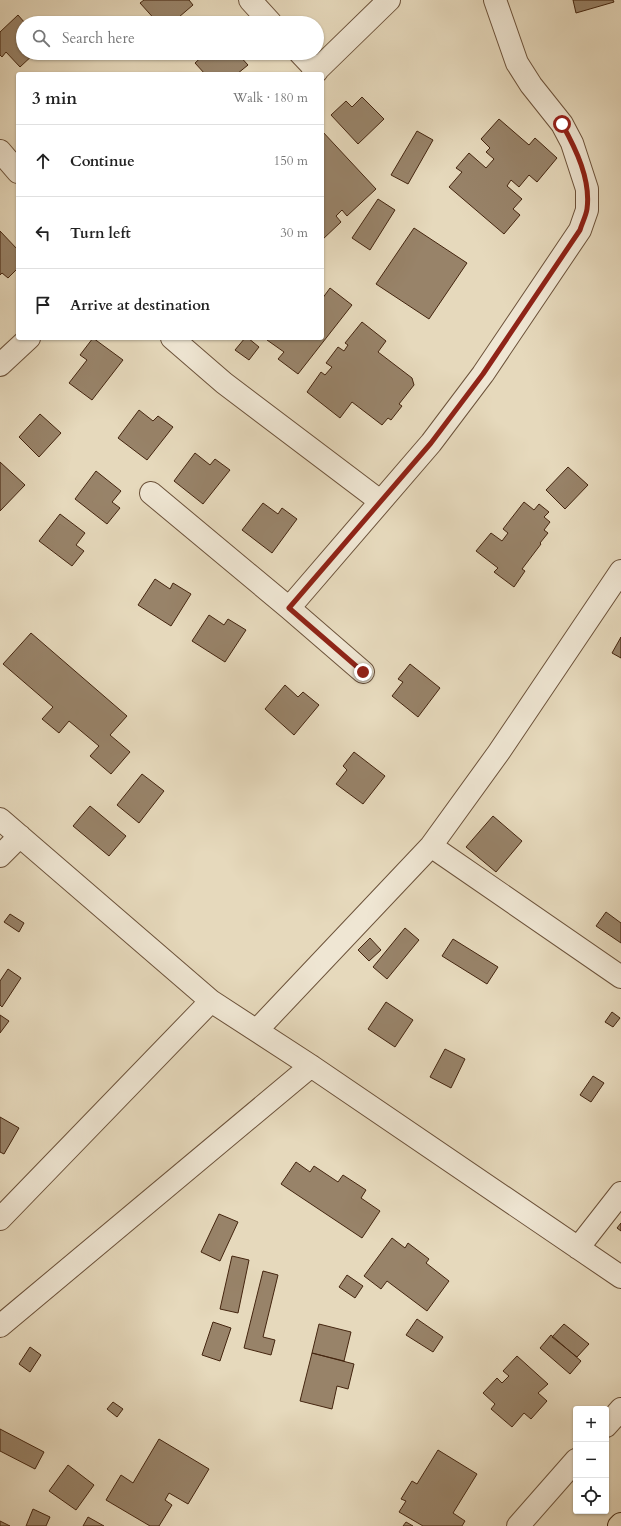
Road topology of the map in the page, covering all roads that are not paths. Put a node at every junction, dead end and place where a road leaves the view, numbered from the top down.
1 (250, 0) edge
2 (389, 0) edge
3 (495, 0) edge
4 (265, 16) edge
5 (306, 60) edge
6 (315, 72) edge
7 (0, 151) edge
8 (16, 170) edge
9 (27, 340) edge
10 (174, 340) edge
11 (0, 365) edge
12 (151, 493) dead end
13 (380, 501) junction
14 (621, 571) edge
15 (289, 608) junction
16 (363, 672) dead end
17 (0, 819) edge
18 (20, 836) junction
19 (431, 846) junction
20 (0, 856) edge
21 (621, 977) edge
22 (211, 1001) junction
23 (257, 1030) junction
24 (312, 1066) junction
25 (621, 1193) edge
26 (0, 1219) edge
27 (578, 1248) junction
28 (621, 1277) edge
29 (0, 1326) edge
30 (621, 1409) edge
31 (609, 1423) edge
32 (573, 1463) edge
33 (518, 1526) edge

1 - 4 street
2 - 6 street
3 - 13 street
5 - 6 street
7 - 8 street
9 - 11 street
10 - 13 street
12 - 15 street
13 - 15 street
14 - 19 street
15 - 16 street
17 - 18 street
18 - 20 street
18 - 22 street
19 - 21 street
19 - 23 street
22 - 23 street
22 - 26 street
23 - 24 street
24 - 27 street
24 - 29 street
25 - 27 street
27 - 28 street
30 - 31 street
32 - 33 street

